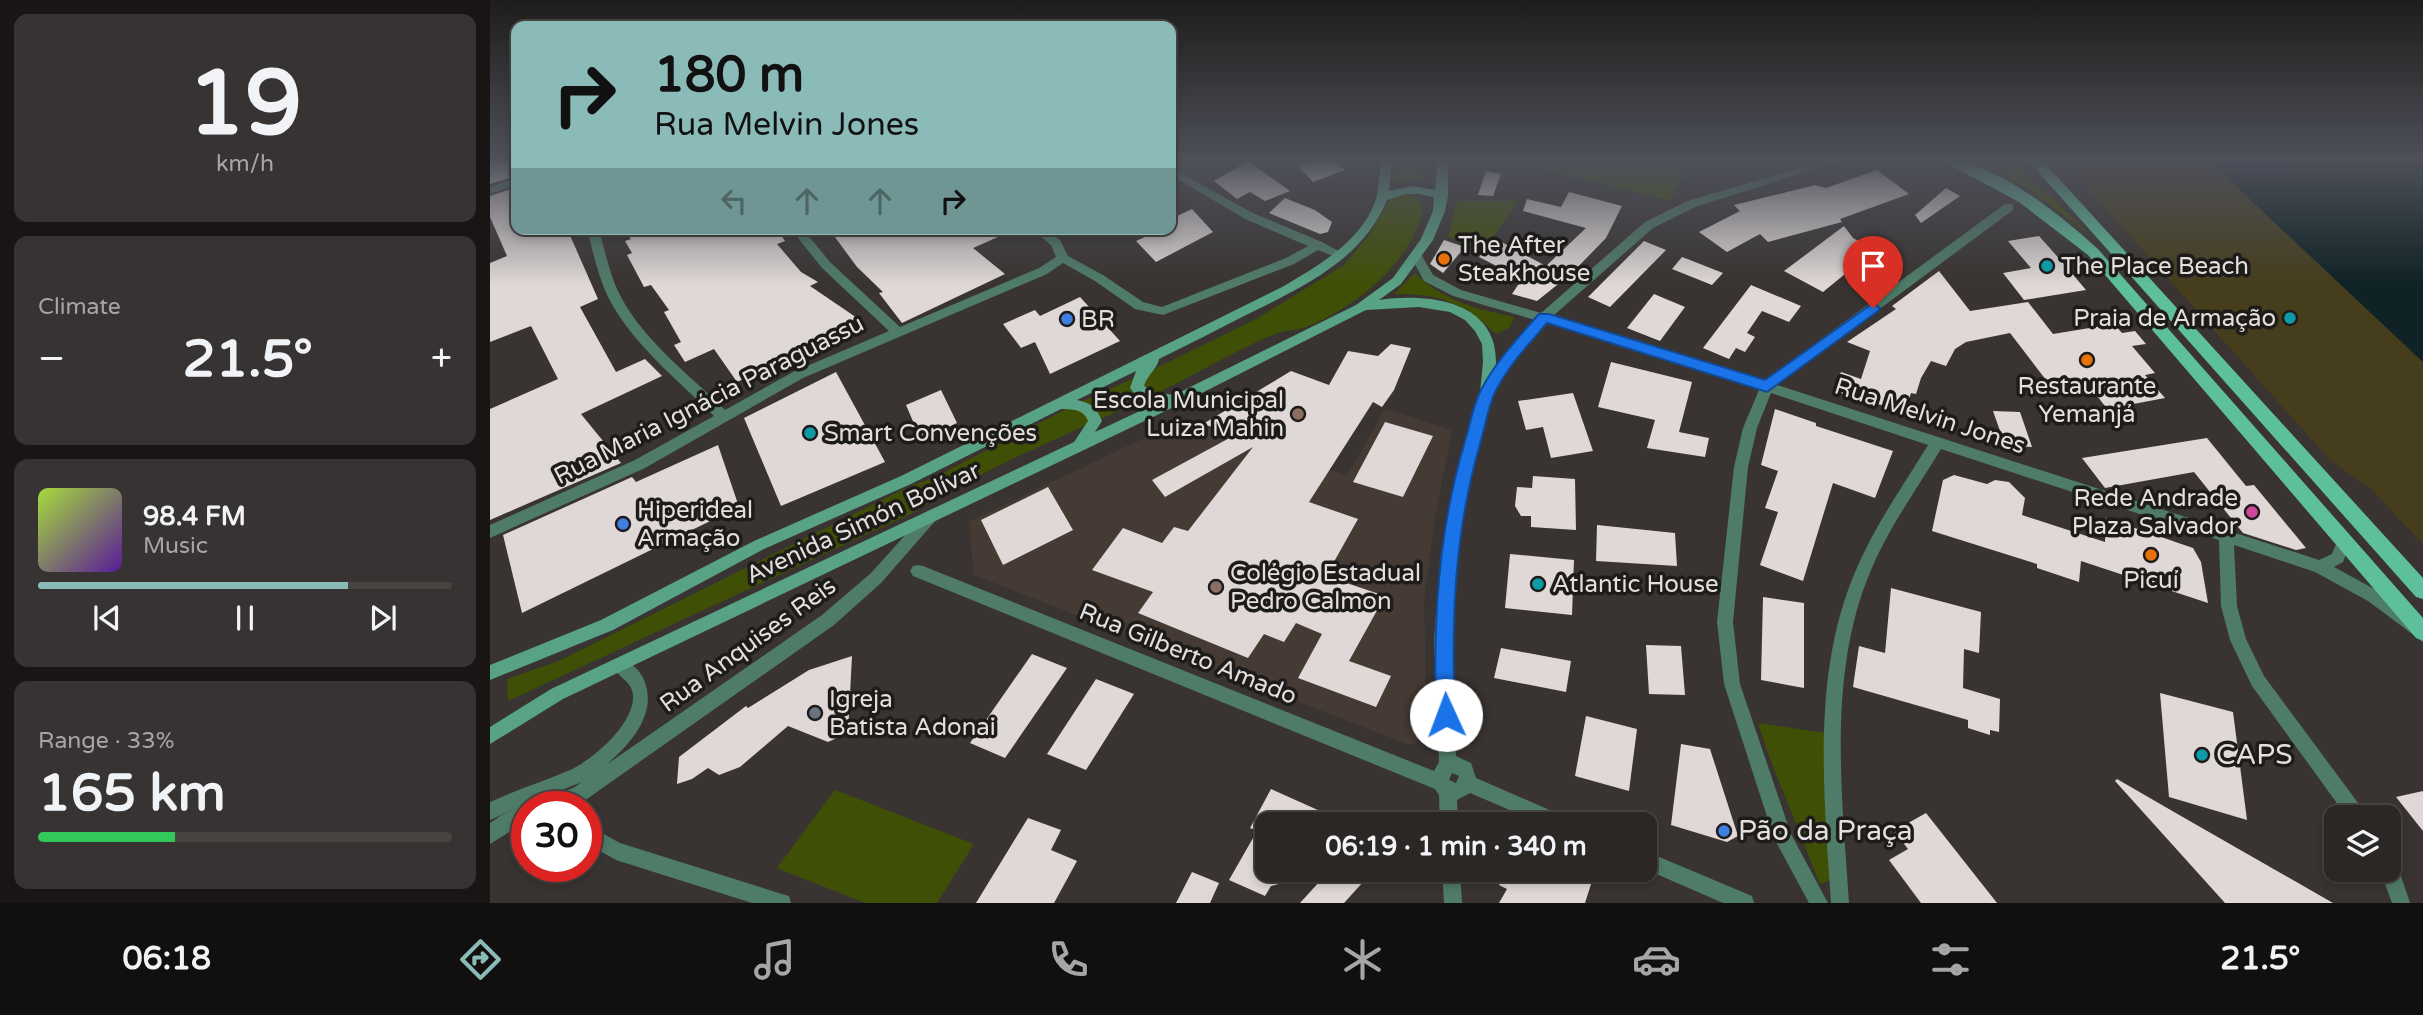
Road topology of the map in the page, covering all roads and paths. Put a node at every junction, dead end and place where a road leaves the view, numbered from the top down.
1 (1223, 201) edge
2 (1380, 201) edge
3 (1441, 201) edge
4 (1701, 201) edge
5 (2029, 201) edge
6 (2072, 201) edge
7 (2009, 207) dead end
8 (595, 235) edge
9 (802, 235) edge
10 (1046, 235) edge
11 (1318, 245) junction
12 (1340, 255) junction
13 (1417, 257) junction
14 (1063, 258) junction
15 (1360, 308) junction
16 (1544, 317) junction
17 (897, 331) junction
18 (1158, 355) junction
19 (1767, 386) junction
20 (1487, 393) junction
21 (1175, 400) junction
22 (1059, 404) junction
23 (722, 416) junction
24 (1937, 443) junction
25 (1076, 447) junction
26 (931, 516) junction
27 (490, 532) edge
28 (2226, 536) junction
29 (2344, 541) junction
30 (2320, 567) junction
31 (918, 571) dead end
32 (2423, 591) edge
33 (2423, 634) edge
34 (621, 664) junction
35 (490, 673) edge
36 (490, 736) edge
37 (579, 775) junction
38 (1445, 780) junction
39 (1467, 783) junction
40 (578, 791) edge
41 (592, 791) edge
42 (2348, 805) edge
43 (490, 811) edge
44 (1448, 812) edge
45 (1534, 812) edge
46 (511, 819) edge
47 (490, 835) edge
48 (602, 843) edge
49 (1657, 865) edge
50 (1452, 882) edge
51 (2394, 882) edge
52 (782, 903) edge
53 (1453, 903) edge
54 (1745, 903) edge
55 (1819, 903) edge
56 (1840, 903) edge
57 (2401, 903) edge

1 - 11 street
2 - 12 street, Avenida Simón Bolívar
3 - 13 street, Avenida Simón Bolívar
4 - 16 street
5 - 29 main road
6 - 32 main road
7 - 19 street
8 - 23 street
9 - 17 street
10 - 14 street
11 - 12 street
11 - 14 street
12 - 18 street, Avenida Simón Bolívar
13 - 15 street, Avenida Simón Bolívar
13 - 16 street, Rua Melvin Jones
14 - 17 street, Rua Maria Ignácia Paraguassu
15 - 20 street
15 - 21 street, Avenida Simón Bolívar
16 - 19 street, Rua Melvin Jones
16 - 20 street
17 - 23 street, Rua Maria Ignácia Paraguassu
18 - 21 street
18 - 22 street, Avenida Simón Bolívar
19 - 24 street, Rua Melvin Jones
19 - 55 street
20 - 38 street
21 - 25 street, Avenida Simón Bolívar
22 - 25 street
22 - 35 street, Avenida Simón Bolívar
23 - 27 street, Rua Maria Ignácia Paraguassu
24 - 28 street, Rua Melvin Jones
24 - 56 street
25 - 26 street, Avenida Simón Bolívar
26 - 34 street, Avenida Simón Bolívar
26 - 41 street, Rua Anquises Reis
28 - 30 street, Rua Melvin Jones
28 - 42 street
29 - 30 street
29 - 33 main road
30 - 33 street, Rua Melvin Jones
31 - 38 street, Rua Gilberto Amado
34 - 36 street, Avenida Simón Bolívar
34 - 37 street, Rua Anquises Reis
37 - 40 street
37 - 43 street
38 - 39 street
38 - 39 street, Rua Gilberto Amado
38 - 44 street
39 - 45 street
46 - 47 street
48 - 52 street
49 - 54 street
50 - 53 street
51 - 57 street

